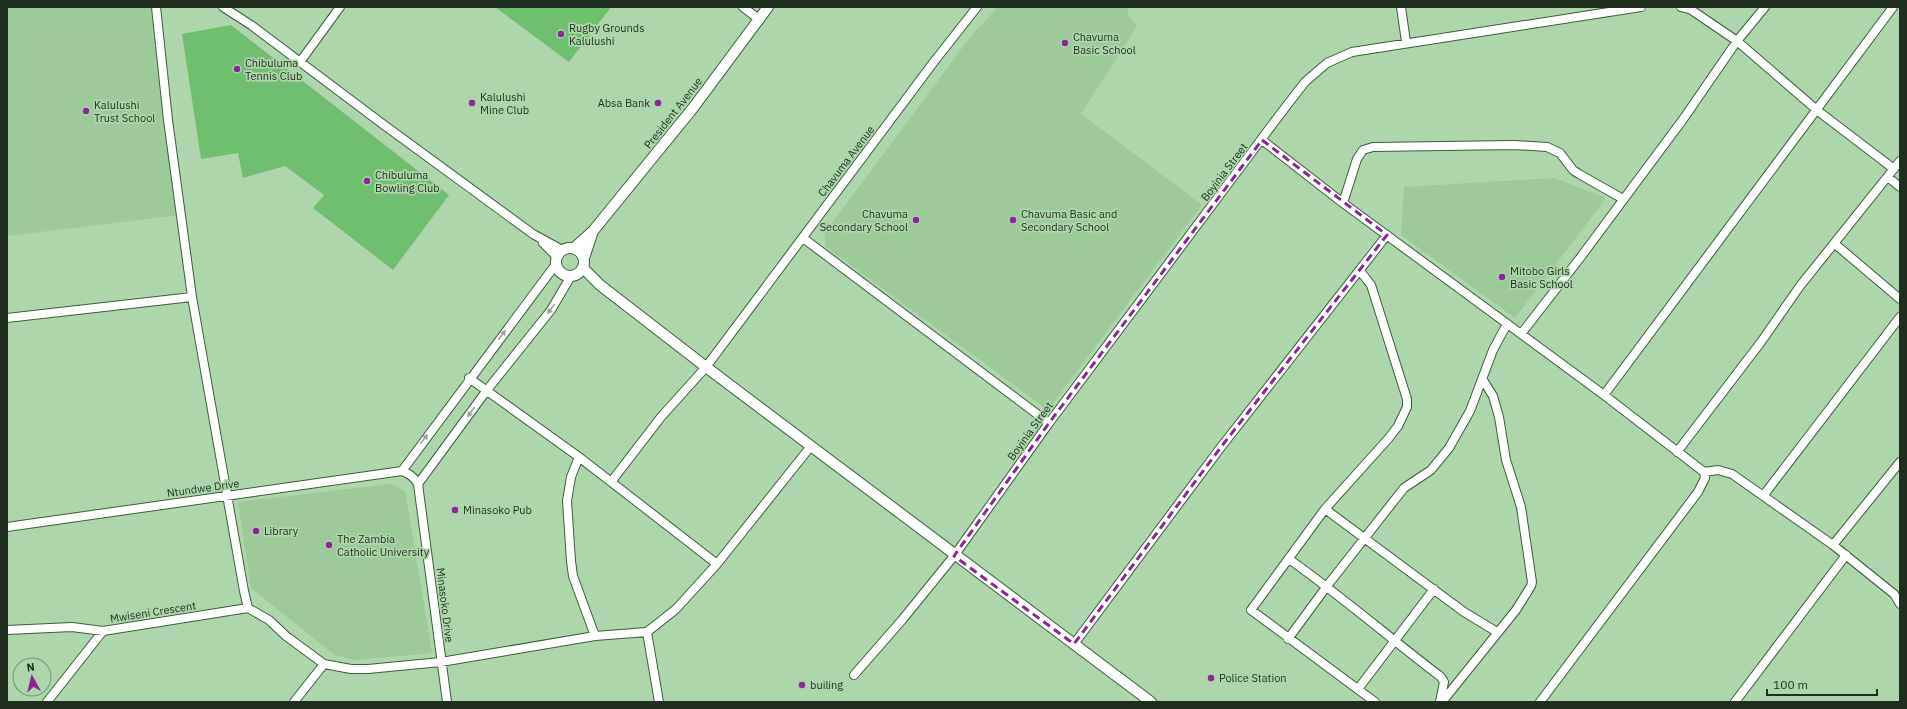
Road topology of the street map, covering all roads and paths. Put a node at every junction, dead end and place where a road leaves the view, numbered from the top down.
1 (156, 7) edge
2 (223, 7) edge
3 (340, 7) edge
4 (743, 7) edge
5 (768, 7) edge
6 (977, 7) edge
7 (1401, 7) edge
8 (1641, 7) edge
9 (1681, 7) edge
10 (1764, 7) edge
11 (1893, 7) edge
12 (760, 20) junction
13 (1737, 41) junction
14 (1406, 42) junction
15 (300, 62) junction
16 (1818, 110) junction
17 (1262, 140) junction
18 (1900, 161) edge
19 (1894, 169) junction
20 (1888, 177) junction
21 (1900, 187) edge
22 (1623, 199) junction
23 (1343, 203) junction
24 (594, 231) junction
25 (1387, 235) junction
26 (803, 238) junction
27 (1835, 244) junction
28 (574, 248) junction
29 (558, 257) junction
30 (579, 269) junction
31 (1360, 271) junction
32 (192, 297) junction
33 (1900, 299) edge
34 (1900, 317) edge
35 (7, 318) edge
36 (1507, 324) junction
37 (1521, 334) junction
38 (706, 367) junction
39 (469, 378) junction
40 (1483, 380) junction
41 (487, 390) junction
42 (1604, 395) junction
43 (1049, 423) junction
44 (811, 446) junction
45 (1678, 452) junction
46 (579, 457) junction
47 (1900, 462) edge
48 (402, 471) junction
49 (1704, 472) junction
50 (611, 482) junction
51 (418, 484) junction
52 (227, 496) junction
53 (1763, 496) junction
54 (1325, 509) junction
55 (7, 527) edge
56 (1365, 537) junction
57 (1833, 545) junction
58 (1846, 555) junction
59 (954, 556) junction
60 (1288, 559) junction
61 (717, 564) junction
62 (1327, 586) junction
63 (1434, 589) junction
64 (1900, 604) edge
65 (248, 608) junction
66 (7, 630) edge
67 (103, 631) junction
68 (647, 632) junction
69 (1497, 632) junction
70 (595, 636) junction
71 (1288, 639) junction
72 (1395, 640) junction
73 (1074, 644) junction
74 (441, 662) junction
75 (324, 664) junction
76 (854, 675) dead end
77 (1358, 689) junction
78 (47, 702) edge
79 (294, 702) edge
80 (447, 702) edge
81 (659, 702) edge
82 (1150, 702) edge
83 (1375, 702) edge
84 (1441, 702) edge
85 (1540, 702) edge
86 (1735, 702) edge

1 - 32 street
2 - 15 street
3 - 15 street
4 - 12 street
5 - 12 street, President Avenue
6 - 26 street, Chavuma Avenue
7 - 14 street
8 - 14 street, Boyinia Street
9 - 13 street
10 - 13 street
11 - 16 street
12 - 24 street, President Avenue
13 - 16 street
13 - 22 street
14 - 17 street, Boyinia Street
15 - 29 street
16 - 19 street
16 - 42 street
17 - 23 street
17 - 43 street, Boyinia Street
18 - 19 street
19 - 20 street
20 - 21 street
20 - 27 street
22 - 23 street
22 - 37 street
23 - 25 street
24 - 28 street, President Avenue
24 - 30 street, President Avenue
25 - 31 street
25 - 36 street
26 - 38 street, Chavuma Avenue
26 - 43 street
27 - 33 street
27 - 45 street
28 - 29 street
28 - 30 street
29 - 30 street
39 -> 29 street
30 - 38 street
30 -> 41 street
31 - 54 street
31 - 73 street
32 - 35 street
32 - 52 street
34 - 53 street
36 - 37 street
36 - 40 street
37 - 42 street
38 - 44 street
38 - 50 street, Chavuma Avenue
39 - 41 street
48 -> 39 street
40 - 56 street
40 - 69 street
41 - 46 street
41 -> 51 street
42 - 45 street
43 - 59 street, Boyinia Street
44 - 59 street
44 - 61 street
45 - 49 street
46 - 50 street
46 - 70 street
47 - 57 street
48 - 51 street
48 - 52 street, Ntundwe Drive
49 - 53 street
49 - 85 street
50 - 61 street
51 - 74 street, Minasoko Drive
52 - 55 street, Ntundwe Drive
52 - 65 street
53 - 57 street
54 - 56 street
54 - 60 street
56 - 62 street
56 - 63 street
57 - 58 street
58 - 64 street
58 - 86 street
59 - 73 street
59 - 76 street, Boyinia Street
60 - 62 street
60 - 71 street
61 - 68 street
62 - 71 street
62 - 72 street
63 - 69 street
63 - 72 street
65 - 67 street, Mwiseni Crescent
65 - 75 street
66 - 67 street
67 - 78 street, Mwiseni Crescent
68 - 70 street
68 - 81 street
69 - 84 street
70 - 74 street
71 - 77 street
72 - 77 street
72 - 84 street
73 - 82 street
74 - 75 street
74 - 80 street, Minasoko Drive
75 - 79 street
77 - 83 street

